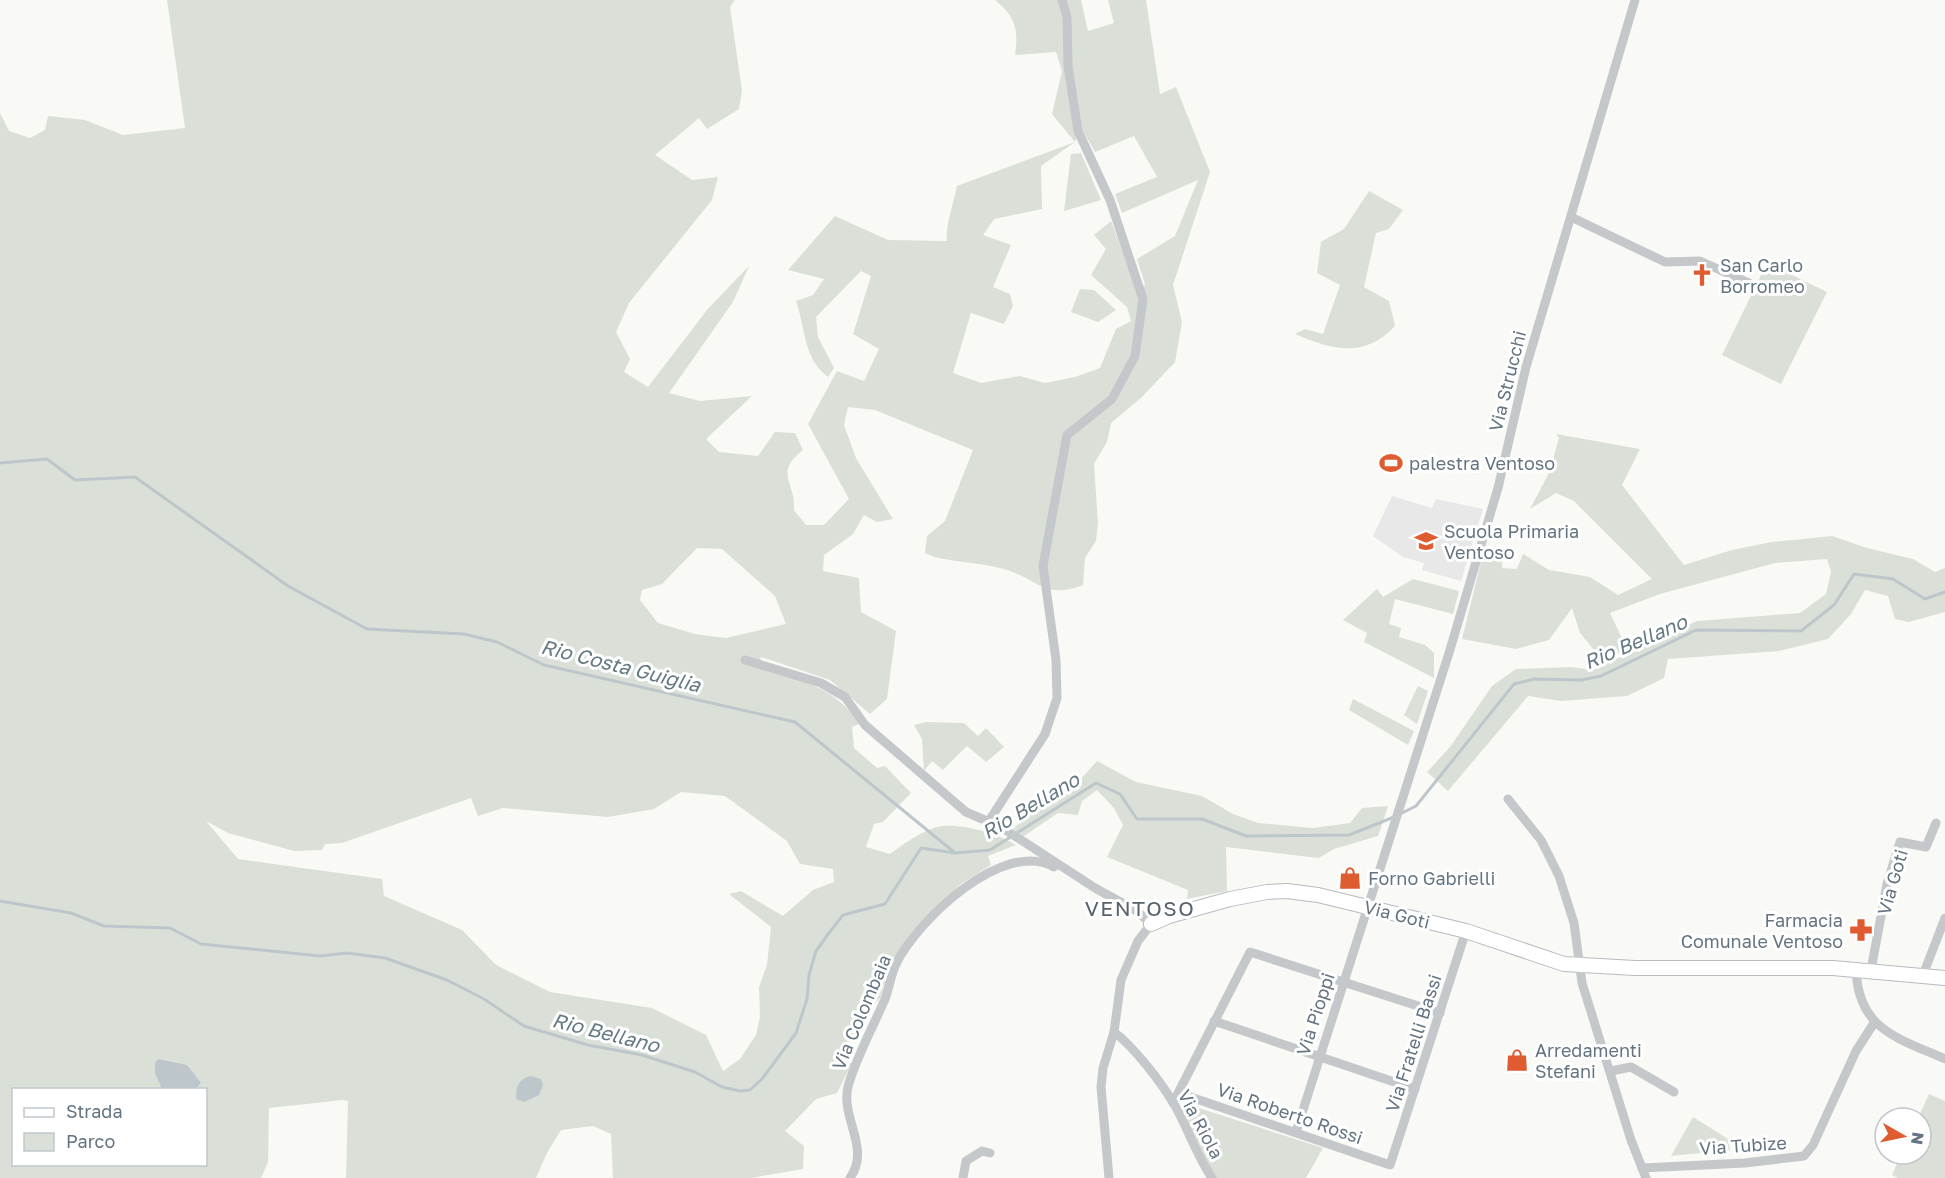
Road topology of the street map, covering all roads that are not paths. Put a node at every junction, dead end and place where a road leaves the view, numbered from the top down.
1 (1062, 0) edge
2 (1635, 0) edge
3 (1571, 217) junction
4 (1749, 283) dead end
5 (745, 660) dead end
6 (1508, 799) dead end
7 (990, 821) junction
8 (1936, 823) dead end
9 (1073, 873) junction
10 (1367, 906) junction
11 (1945, 918) edge
12 (1151, 924) junction
13 (1466, 931) junction
14 (1579, 966) junction
15 (1856, 969) junction
16 (1871, 970) junction
17 (1923, 975) junction
18 (1945, 978) edge
19 (1343, 981) junction
20 (1440, 1013) junction
21 (1214, 1021) junction
22 (1874, 1023) junction
23 (1114, 1032) junction
24 (1318, 1056) junction
25 (1945, 1059) edge
26 (1611, 1071) junction
27 (1415, 1089) junction
28 (1674, 1092) dead end
29 (1179, 1094) junction
30 (1173, 1103) junction
31 (1296, 1132) junction
32 (990, 1153) dead end
33 (1390, 1165) joint
34 (1644, 1173) edge
35 (850, 1178) edge
36 (963, 1178) edge
37 (1109, 1178) edge
38 (1212, 1178) edge

1 - 7 street
2 - 3 street, Via Strucchi
3 - 4 street
3 - 10 street, Via Strucchi
5 - 7 street, Via Colombaia
6 - 14 street
7 - 9 street, Via Colombaia
8 - 16 street, Via Goti
9 - 12 street, Via Colombaia
9 - 35 street, Via Colombaia
10 - 12 street, Via Goti
10 - 13 street, Via Goti
10 - 19 street, Via Pioppi
11 - 17 street
12 - 23 street
13 - 14 street, Via Goti
13 - 20 street, Via Fratelli Bassi
14 - 15 street, Via Goti
14 - 26 street
15 - 16 street, Via Goti
15 - 22 street
16 - 17 street, Via Goti
17 - 18 street, Via Goti
19 - 20 street
19 - 21 street
19 - 24 street, Via Pioppi
20 - 27 street, Via Fratelli Bassi
21 - 24 street
21 - 29 street
22 - 25 street
22 - 34 street, Via Tubize
23 - 30 street, Via Riola
23 - 37 street
24 - 27 street
24 - 31 street, Via Pioppi
26 - 28 street
26 - 34 street
27 - 33 street, Via Fratelli Bassi
29 - 30 street
29 - 31 street, Via Roberto Rossi
30 - 38 street, Via Riola
31 - 33 street, Via Roberto Rossi
32 - 36 street

